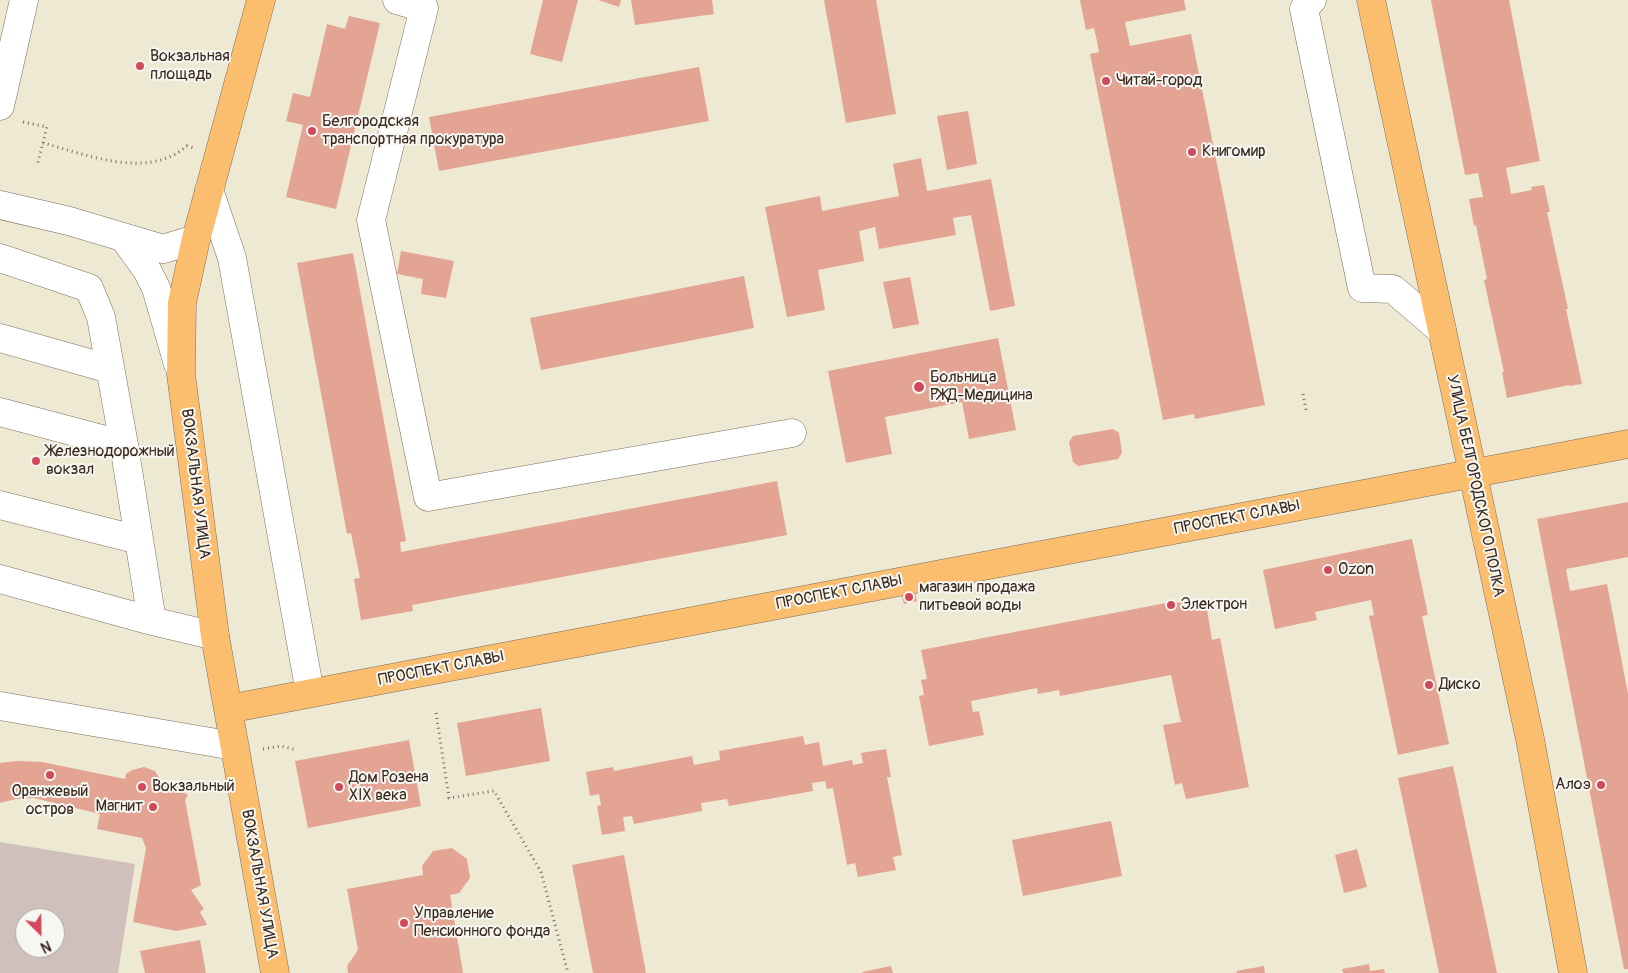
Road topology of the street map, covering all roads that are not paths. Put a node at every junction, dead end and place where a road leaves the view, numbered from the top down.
1 (24, 0) edge
2 (261, 0) edge
3 (398, 0) edge
4 (1312, 0) edge
5 (1371, 0) edge
6 (0, 106) edge
7 (209, 190) junction
8 (0, 205) edge
9 (124, 238) junction
10 (196, 239) junction
11 (0, 258) edge
12 (1442, 332) junction
13 (0, 338) edge
14 (110, 369) junction
15 (181, 374) junction
16 (0, 412) edge
17 (792, 433) dead end
18 (1628, 444) edge
19 (124, 445) junction
20 (1472, 474) junction
21 (0, 505) edge
22 (139, 540) junction
23 (0, 580) edge
24 (152, 621) junction
25 (215, 636) junction
26 (310, 693) junction
27 (0, 706) edge
28 (228, 709) junction
29 (234, 746) junction
30 (275, 973) edge
31 (1573, 973) edge

1 - 6 lane
2 - 7 main road, ВОКЗАЛЬНАЯ УЛИЦА
3 - 17 lane
4 - 12 lane
5 - 12 main road, УЛИЦА БЕЛГОРОДСКОГО ПОЛКА
7 - 10 main road, ВОКЗАЛЬНАЯ УЛИЦА
7 - 26 lane
8 - 9 lane
9 - 10 lane
9 - 15 lane
10 - 15 main road, ВОКЗАЛЬНАЯ УЛИЦА
11 - 14 lane
12 - 20 main road, УЛИЦА БЕЛГОРОДСКОГО ПОЛКА
13 - 14 lane
14 - 19 lane
15 - 25 main road, ВОКЗАЛЬНАЯ УЛИЦА
16 - 19 lane
18 - 20 main road, ПРОСПЕКТ СЛАВЫ
19 - 22 lane
20 - 26 main road, ПРОСПЕКТ СЛАВЫ
20 - 31 main road, УЛИЦА БЕЛГОРОДСКОГО ПОЛКА
21 - 22 lane
22 - 24 lane
23 - 24 lane
24 - 25 lane
25 - 28 main road, ВОКЗАЛЬНАЯ УЛИЦА
26 - 28 main road, ПРОСПЕКТ СЛАВЫ
27 - 29 lane
28 - 29 main road, ВОКЗАЛЬНАЯ УЛИЦА
29 - 30 main road, ВОКЗАЛЬНАЯ УЛИЦА

